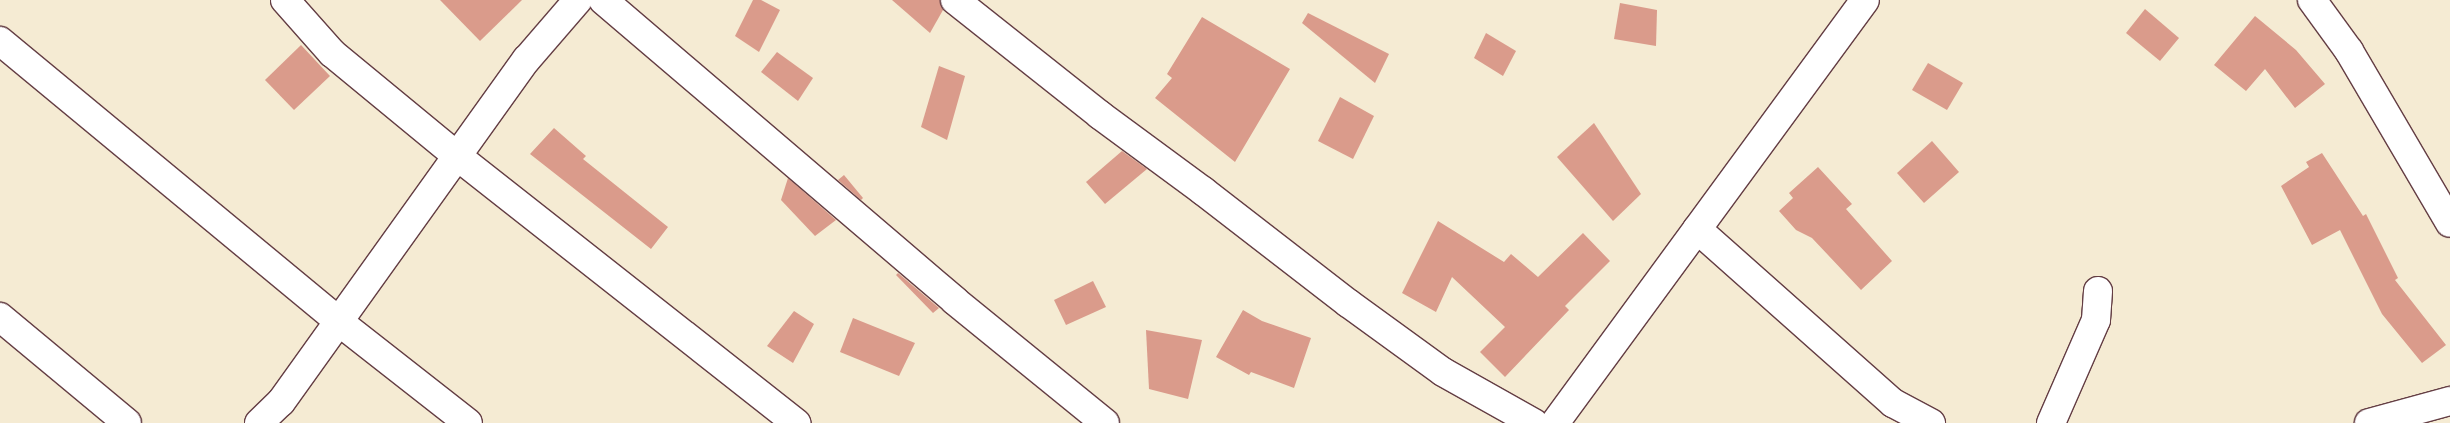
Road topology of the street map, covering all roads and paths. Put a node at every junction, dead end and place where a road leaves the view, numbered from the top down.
1 (285, 0) edge
2 (583, 0) edge
3 (955, 0) edge
4 (1865, 0) edge
5 (2312, 0) edge
6 (0, 41) edge
7 (457, 156) junction
8 (2450, 223) edge
9 (1697, 229) junction
10 (2098, 291) dead end
11 (0, 317) edge
12 (338, 322) junction
13 (2450, 401) edge
14 (277, 413) edge
15 (127, 423) edge
16 (259, 423) edge
17 (468, 423) edge
18 (796, 423) edge
19 (1104, 423) edge
20 (1534, 423) edge
21 (1555, 423) edge
22 (1931, 423) edge
23 (2051, 423) edge
24 (2369, 423) edge

1 - 7 street
2 - 7 street
2 - 19 street
3 - 20 street
4 - 9 street
5 - 8 street
6 - 12 street
7 - 12 street
7 - 18 street
9 - 21 street
9 - 22 street
10 - 23 street
11 - 15 street
12 - 14 street
12 - 17 street
13 - 24 street
14 - 16 street

